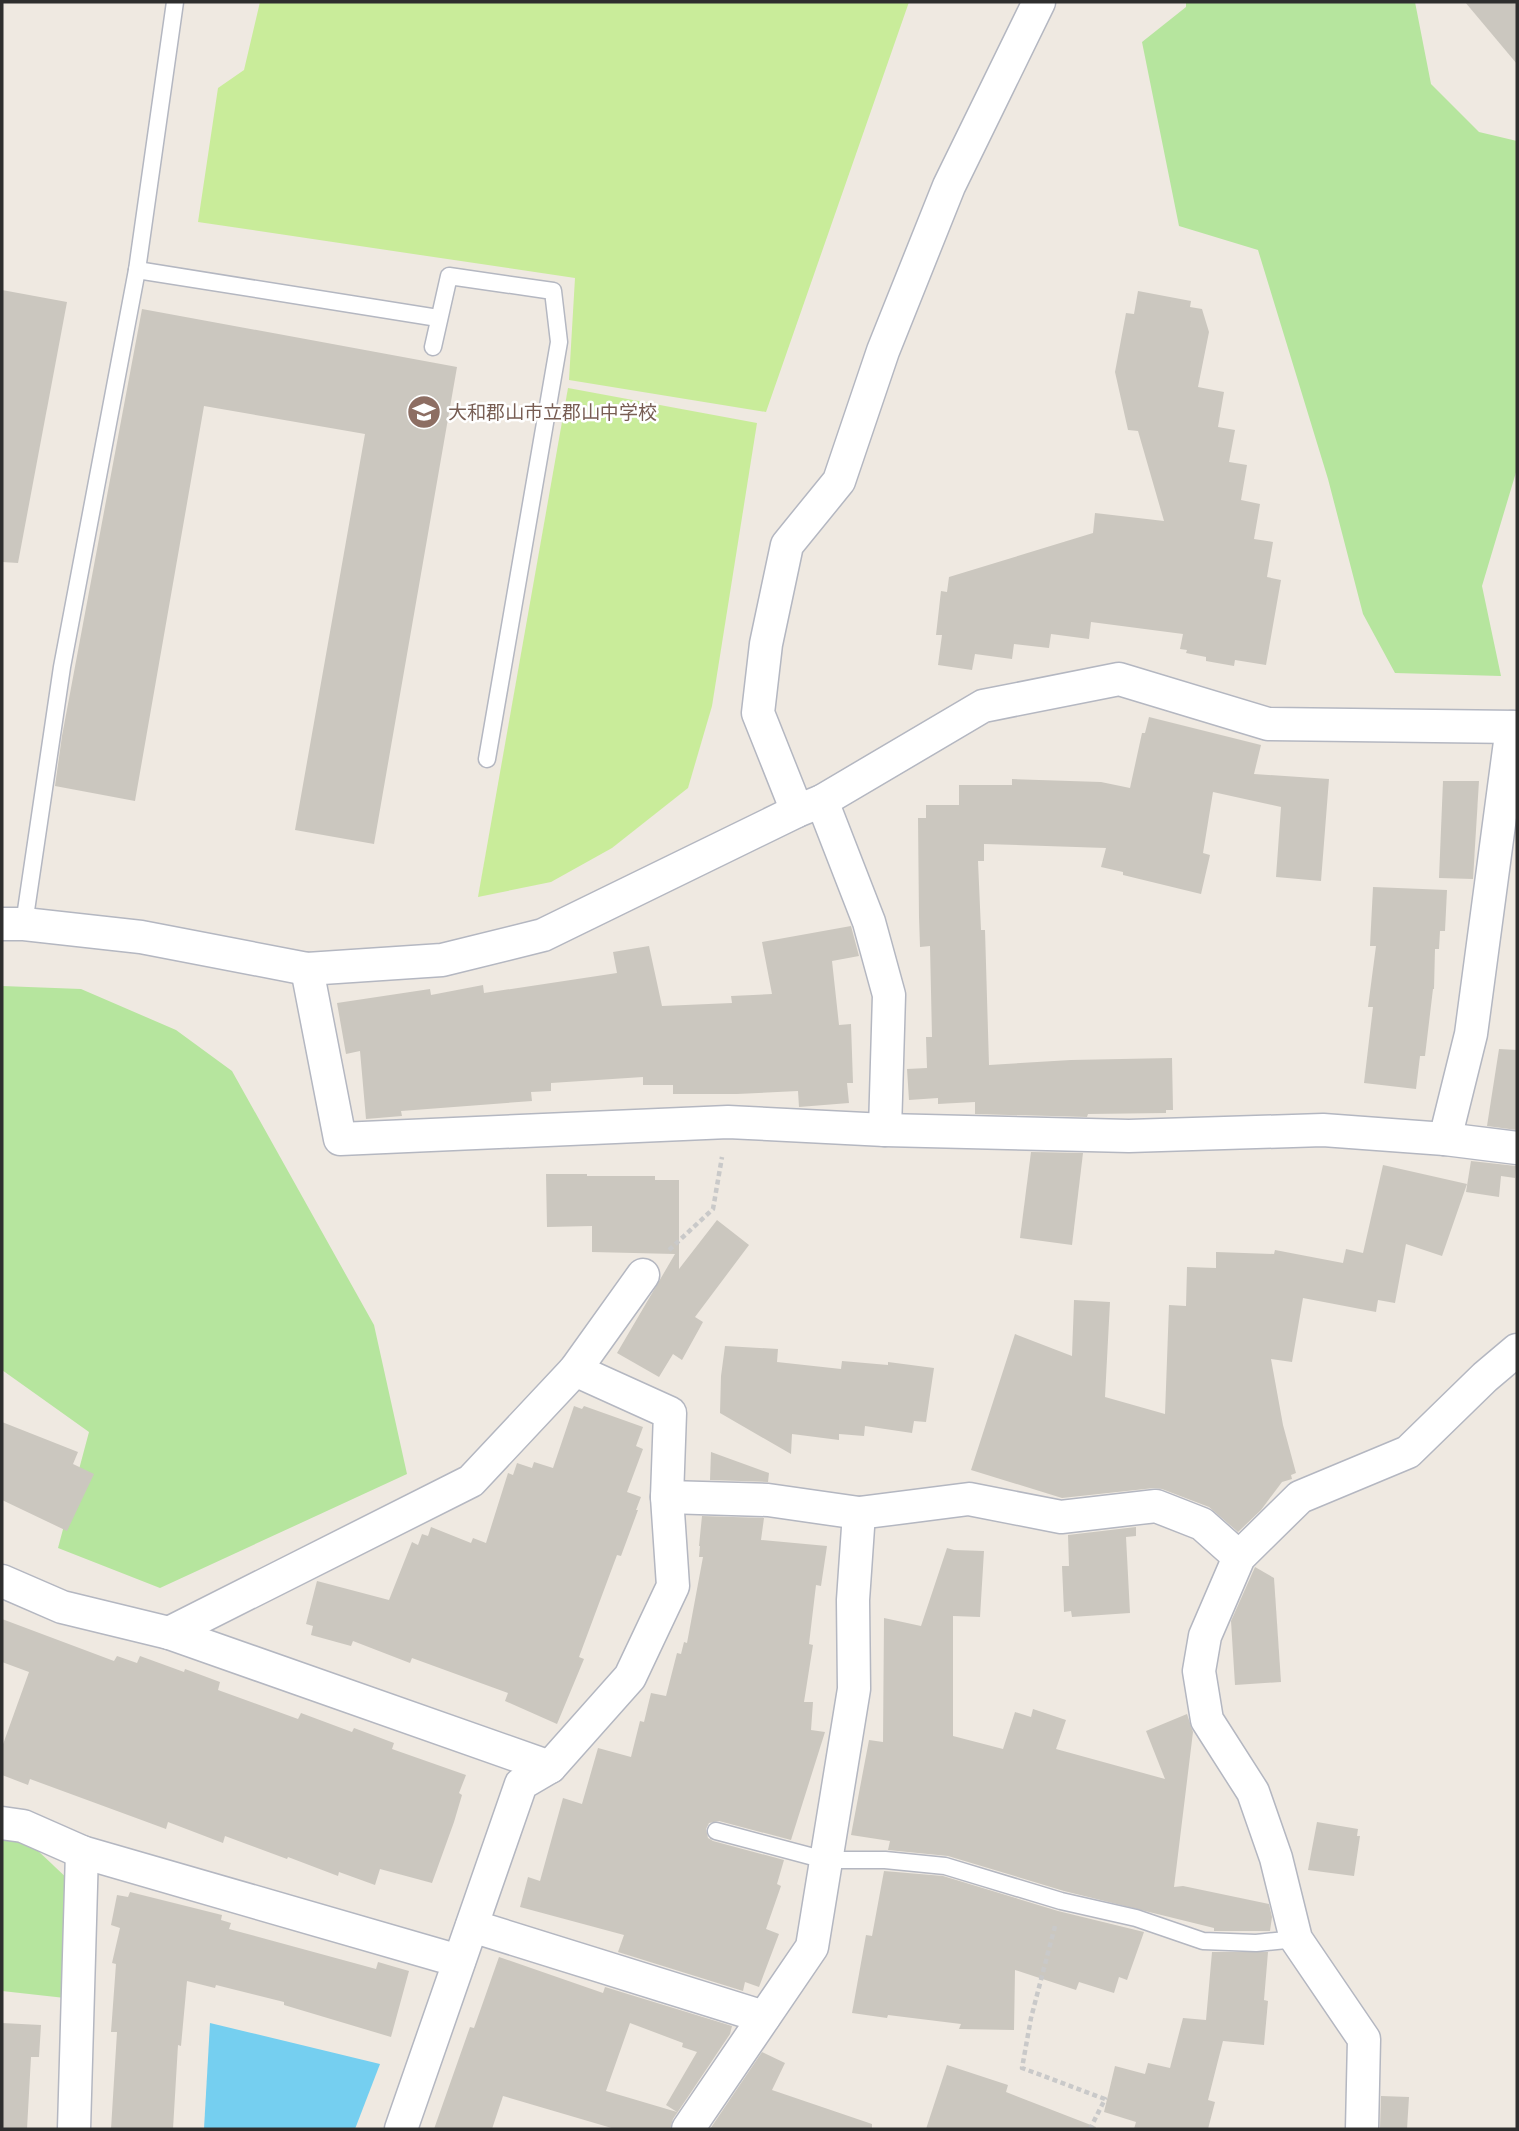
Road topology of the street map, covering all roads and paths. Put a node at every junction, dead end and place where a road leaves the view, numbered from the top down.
1 (175, 2) edge
2 (1039, 2) edge
3 (137, 270) junction
4 (438, 318) junction
5 (433, 347) dead end
6 (1514, 727) edge
7 (487, 759) dead end
8 (809, 806) junction
9 (13, 924) edge
10 (307, 969) junction
11 (728, 1122) junction
12 (885, 1130) junction
13 (1445, 1139) junction
14 (1517, 1148) edge
15 (643, 1275) joint
16 (1517, 1350) edge
17 (575, 1370) junction
18 (667, 1497) junction
19 (859, 1513) junction
20 (1239, 1557) junction
21 (2, 1581) edge
22 (169, 1633) junction
23 (550, 1768) junction
24 (2, 1823) edge
25 (716, 1831) dead end
26 (82, 1852) junction
27 (825, 1860) junction
28 (1061, 1901) junction
29 (472, 1926) junction
30 (1296, 1939) junction
31 (459, 1961) junction
32 (764, 2017) junction
33 (74, 2129) edge
34 (401, 2129) edge
35 (688, 2129) edge
36 (1090, 2129) edge
37 (1362, 2129) edge

1 - 3 lane
2 - 8 street
3 - 4 lane
3 - 9 lane
4 - 5 lane
4 - 7 lane
6 - 8 street
6 - 13 street
8 - 10 street
8 - 12 street
9 - 10 street
10 - 11 street
11 - 12 street
11 - 15 path
12 - 13 street
13 - 14 street
15 - 17 street
16 - 20 street
17 - 18 street
17 - 22 street
18 - 19 street
18 - 23 street
19 - 20 street
19 - 27 street
20 - 30 street
21 - 22 street
22 - 23 street
23 - 29 street
24 - 26 street
25 - 27 lane
26 - 31 street
26 - 33 street
27 - 28 lane
27 - 32 street
28 - 30 lane
28 - 36 path
29 - 31 street
29 - 32 street
30 - 37 street
31 - 34 street
32 - 35 street

